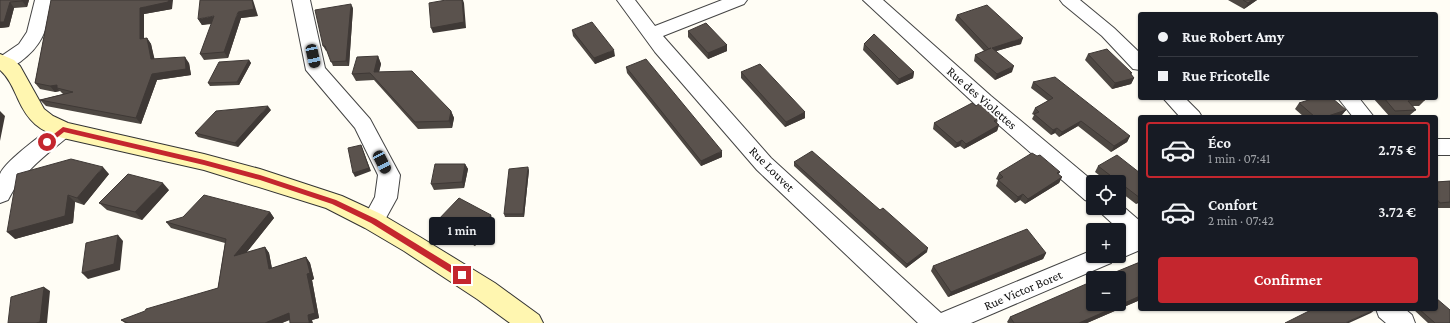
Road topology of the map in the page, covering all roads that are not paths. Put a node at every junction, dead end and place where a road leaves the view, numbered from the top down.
1 (44, 0) edge
2 (300, 0) edge
3 (626, 0) edge
4 (738, 0) edge
5 (872, 0) edge
6 (1069, 0) edge
7 (651, 34) junction
8 (2, 62) edge
9 (1138, 62) edge
10 (1175, 100) edge
11 (1350, 100) edge
12 (1190, 115) edge
13 (1362, 115) edge
14 (63, 130) junction
15 (1438, 147) edge
16 (1450, 147) edge
17 (1086, 188) edge
18 (0, 194) edge
19 (1118, 215) edge
20 (374, 221) junction
21 (1138, 232) edge
22 (1138, 241) edge
23 (1126, 246) edge
24 (1086, 263) edge
25 (1390, 311) edge
26 (530, 323) edge
27 (935, 323) edge
28 (944, 323) edge
29 (1403, 323) edge

1 - 8 street
2 - 20 street
3 - 7 street, Rue Louvet
4 - 7 street
5 - 17 street, Rue des Violettes
6 - 9 street
7 - 27 street, Rue Louvet
8 - 14 street
10 - 12 street
11 - 13 street
14 - 18 street
14 - 20 street
15 - 16 street
19 - 21 street
20 - 26 street
22 - 23 street
24 - 28 street, Rue Victor Boret
25 - 29 street

